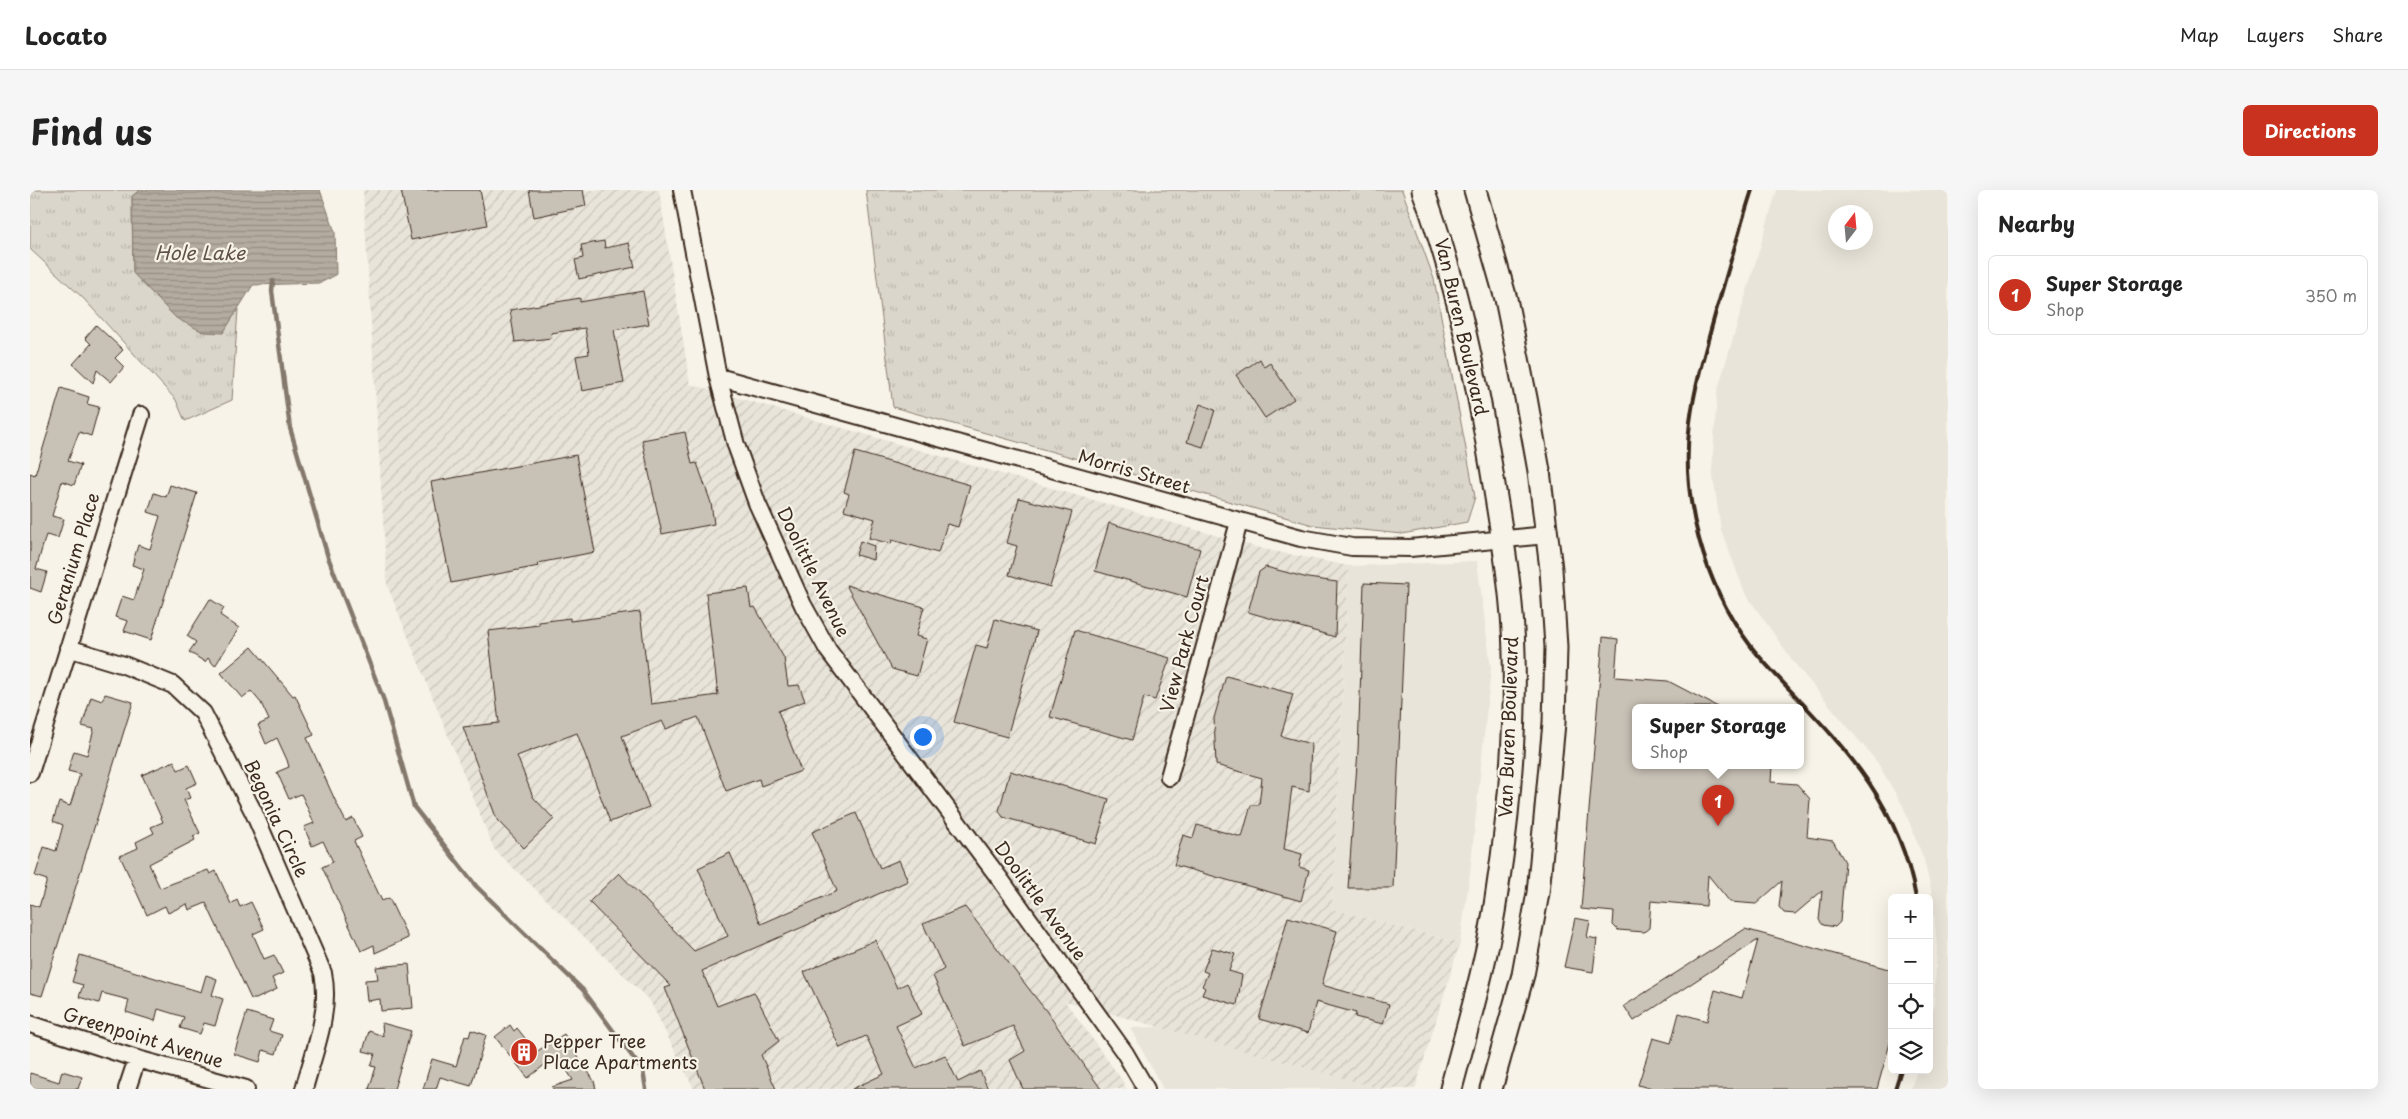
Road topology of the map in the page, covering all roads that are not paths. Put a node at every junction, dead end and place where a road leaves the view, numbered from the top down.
1 (682, 190) edge
2 (1423, 190) edge
3 (1475, 190) edge
4 (718, 377) junction
5 (140, 415) dead end
6 (1239, 522) junction
7 (1547, 535) junction
8 (1503, 540) junction
9 (68, 648) junction
10 (30, 773) edge
11 (1169, 777) dead end
12 (30, 1024) edge
13 (137, 1059) junction
14 (127, 1089) edge
15 (246, 1089) edge
16 (304, 1089) edge
17 (1146, 1089) edge
18 (1451, 1089) edge
19 (1490, 1089) edge

1 - 4 street, Doolittle Avenue
2 - 8 main road, Van Buren Boulevard
3 - 7 main road
4 - 6 street, Morris Street
4 - 17 street, Doolittle Avenue
5 - 9 street, Geranium Place
6 - 8 street, Morris Street
6 - 11 street, View Park Court
7 - 8 street, Morris Street
7 - 19 main road
8 - 18 main road, Van Buren Boulevard
9 - 10 street, Geranium Place
9 - 16 street, Begonia Circle
12 - 13 street, Greenpoint Avenue
13 - 14 street
13 - 15 street, Greenpoint Avenue

